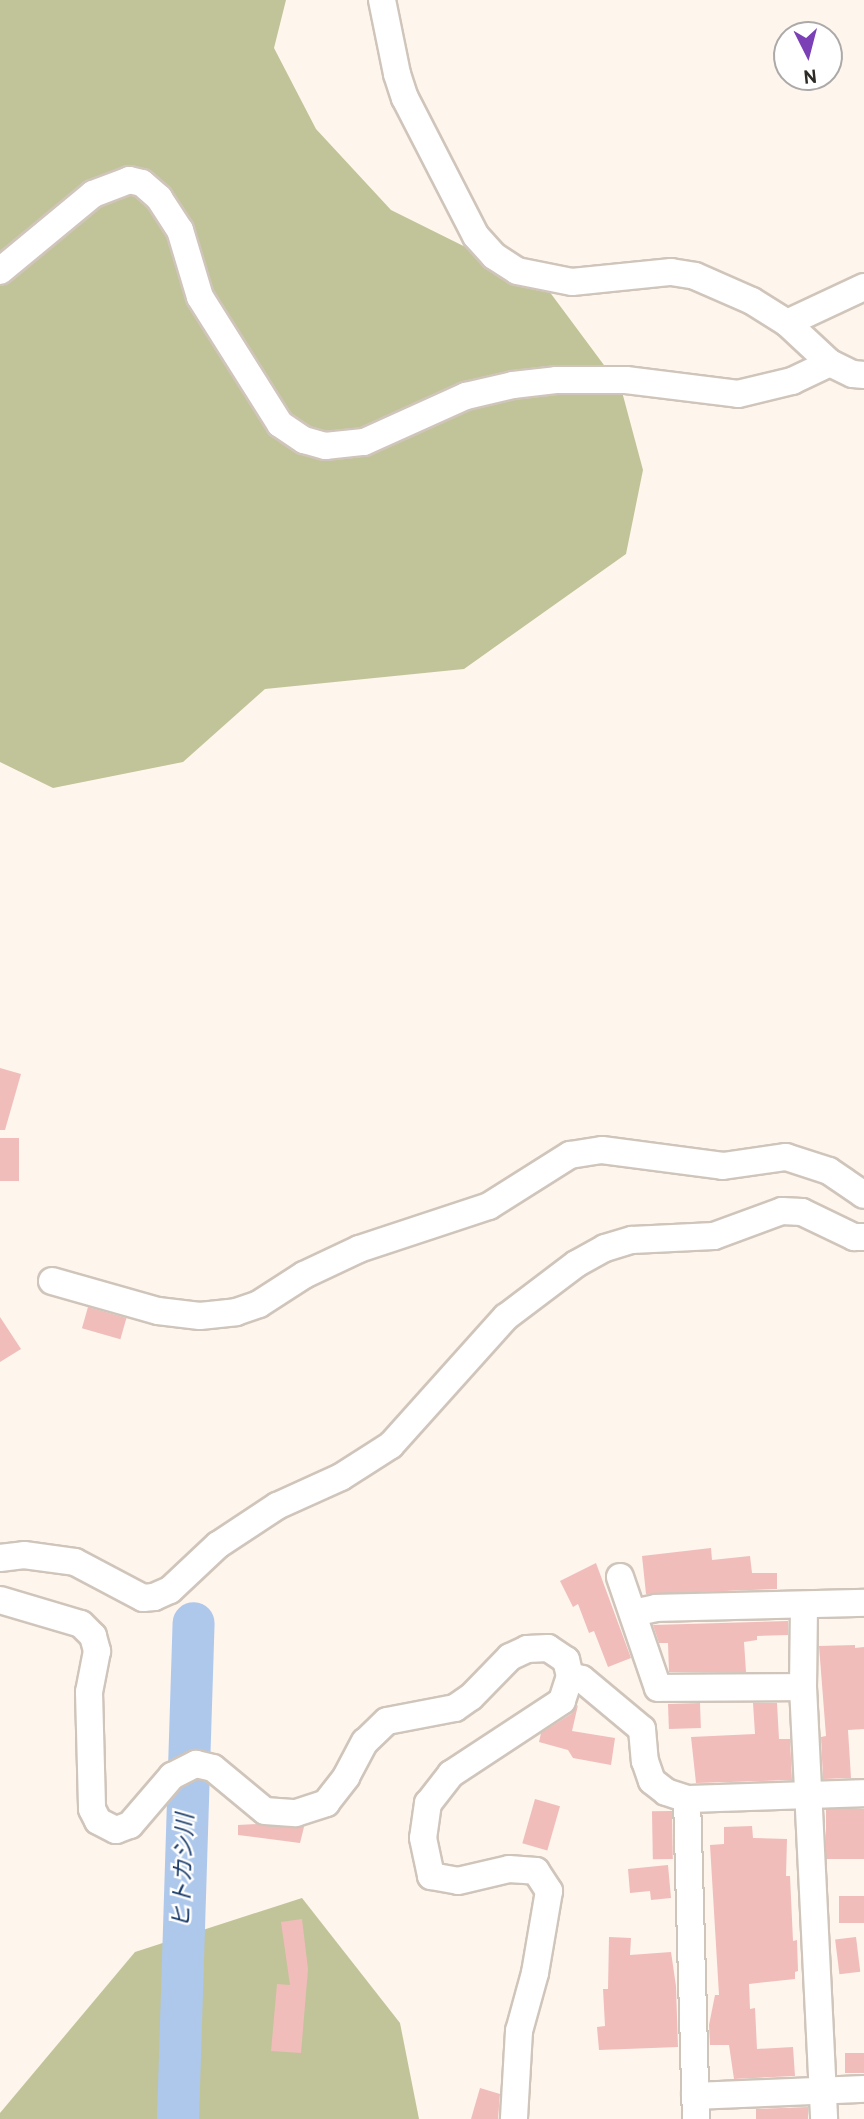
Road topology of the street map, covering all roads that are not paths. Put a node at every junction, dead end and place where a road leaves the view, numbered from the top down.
1 (382, 0) edge
2 (0, 271) edge
3 (864, 287) edge
4 (787, 323) junction
5 (830, 363) junction
6 (864, 375) edge
7 (864, 1195) edge
8 (864, 1237) edge
9 (52, 1281) dead end
10 (0, 1558) edge
11 (620, 1577) dead end
12 (0, 1600) edge
13 (864, 1603) edge
14 (804, 1606) junction
15 (633, 1613) junction
16 (570, 1676) junction
17 (803, 1687) junction
18 (864, 1793) edge
19 (810, 1796) junction
20 (688, 1799) junction
21 (864, 2089) edge
22 (823, 2091) junction
23 (695, 2107) edge
24 (514, 2119) edge
25 (824, 2119) edge

1 - 4 street
2 - 5 street
3 - 4 street
4 - 5 street
5 - 6 street
7 - 9 street
8 - 10 street
11 - 15 street
12 - 16 street
13 - 14 street
14 - 15 street
14 - 17 street
15 - 17 street
16 - 20 street
16 - 24 street
17 - 19 street
18 - 19 street
19 - 20 street
19 - 22 street
20 - 23 street
21 - 22 street
22 - 23 street
22 - 25 street

